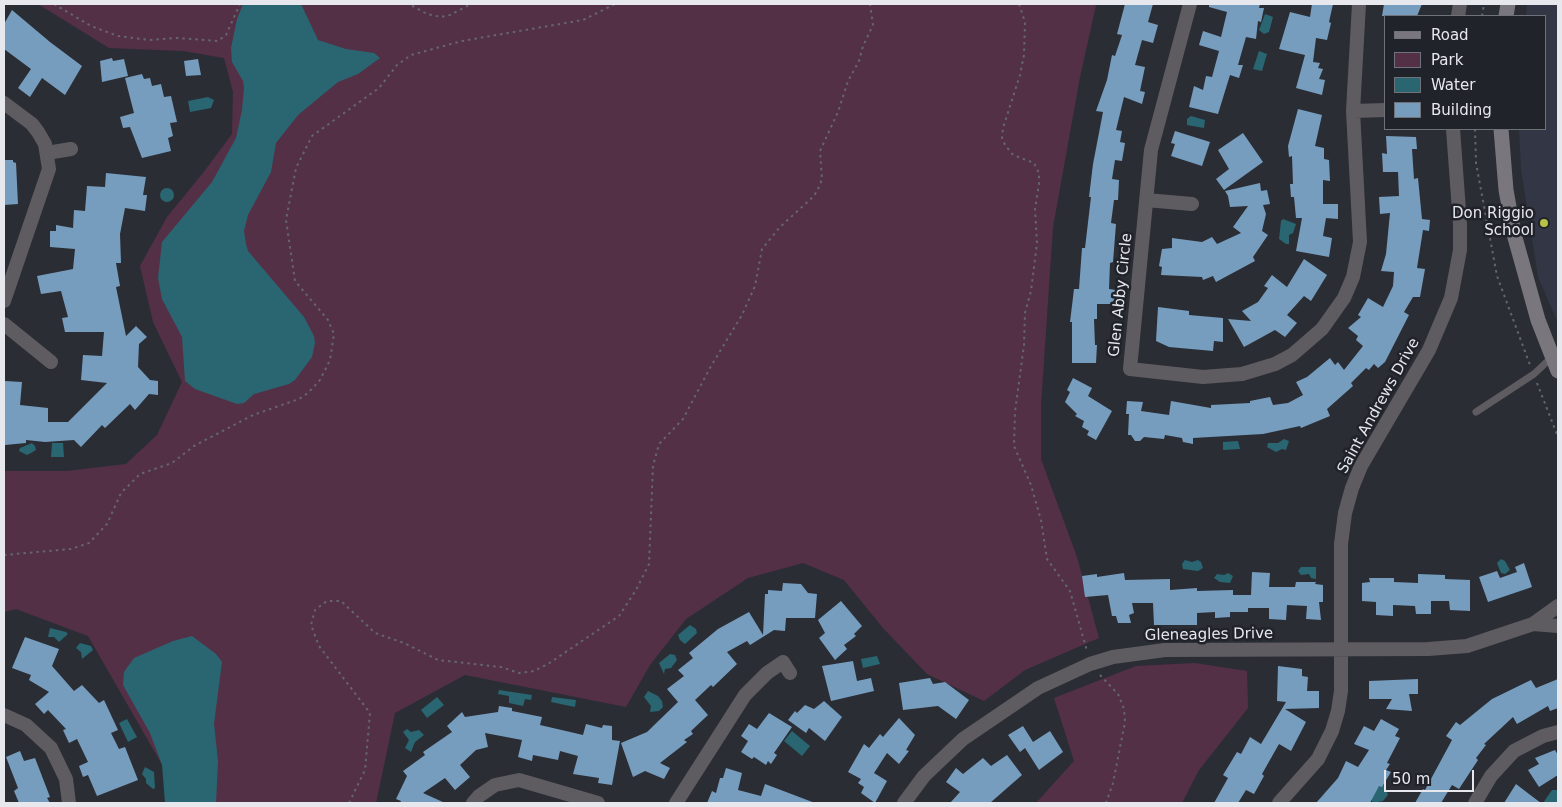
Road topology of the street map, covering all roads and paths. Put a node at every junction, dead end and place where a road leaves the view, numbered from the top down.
1 (54, 4) edge
2 (240, 4) edge
3 (393, 4) edge
4 (471, 4) edge
5 (615, 4) edge
6 (870, 4) edge
7 (1019, 4) edge
8 (1190, 4) edge
9 (1359, 4) edge
10 (4, 103) edge
11 (1384, 110) edge
12 (1353, 111) junction
13 (1453, 130) edge
14 (1475, 130) edge
15 (1501, 130) edge
16 (71, 150) dead end
17 (47, 152) junction
18 (1146, 200) junction
19 (1192, 204) dead end
20 (4, 300) edge
21 (4, 324) edge
22 (1552, 356) junction
23 (51, 362) dead end
24 (1558, 371) edge
25 (1534, 374) junction
26 (1476, 412) dead end
27 (1558, 437) edge
28 (4, 555) edge
29 (1558, 606) edge
30 (1533, 624) junction
31 (1558, 626) edge
32 (1341, 649) junction
33 (1094, 663) junction
34 (790, 673) dead end
35 (4, 715) edge
36 (1558, 732) edge
37 (69, 803) edge
38 (349, 803) edge
39 (473, 803) edge
40 (598, 803) edge
41 (676, 803) edge
42 (904, 803) edge
43 (1106, 803) edge
44 (1279, 803) edge
45 (1475, 803) edge

1 - 2 path
3 - 4 path
5 - 28 path
6 - 38 path
7 - 33 path
8 - 18 street, Glen Abby Circle
9 - 12 street, Glen Abby Circle
10 - 17 street
11 - 12 street
12 - 18 street, Glen Abby Circle
13 - 32 street, Saint Andrews Drive
14 - 25 path
15 - 22 street
16 - 17 street
17 - 20 street
18 - 19 street
21 - 23 street
22 - 24 street
22 - 25 lane
25 - 26 lane
25 - 27 path
29 - 30 street, Gleneagles Drive
30 - 31 street, Gleneagles Drive
30 - 32 street, Gleneagles Drive
32 - 33 street, Gleneagles Drive
32 - 44 street, Saint Andrews Drive
33 - 42 street, Gleneagles Drive
33 - 43 path
34 - 41 street
35 - 37 street
36 - 45 street
39 - 40 street

